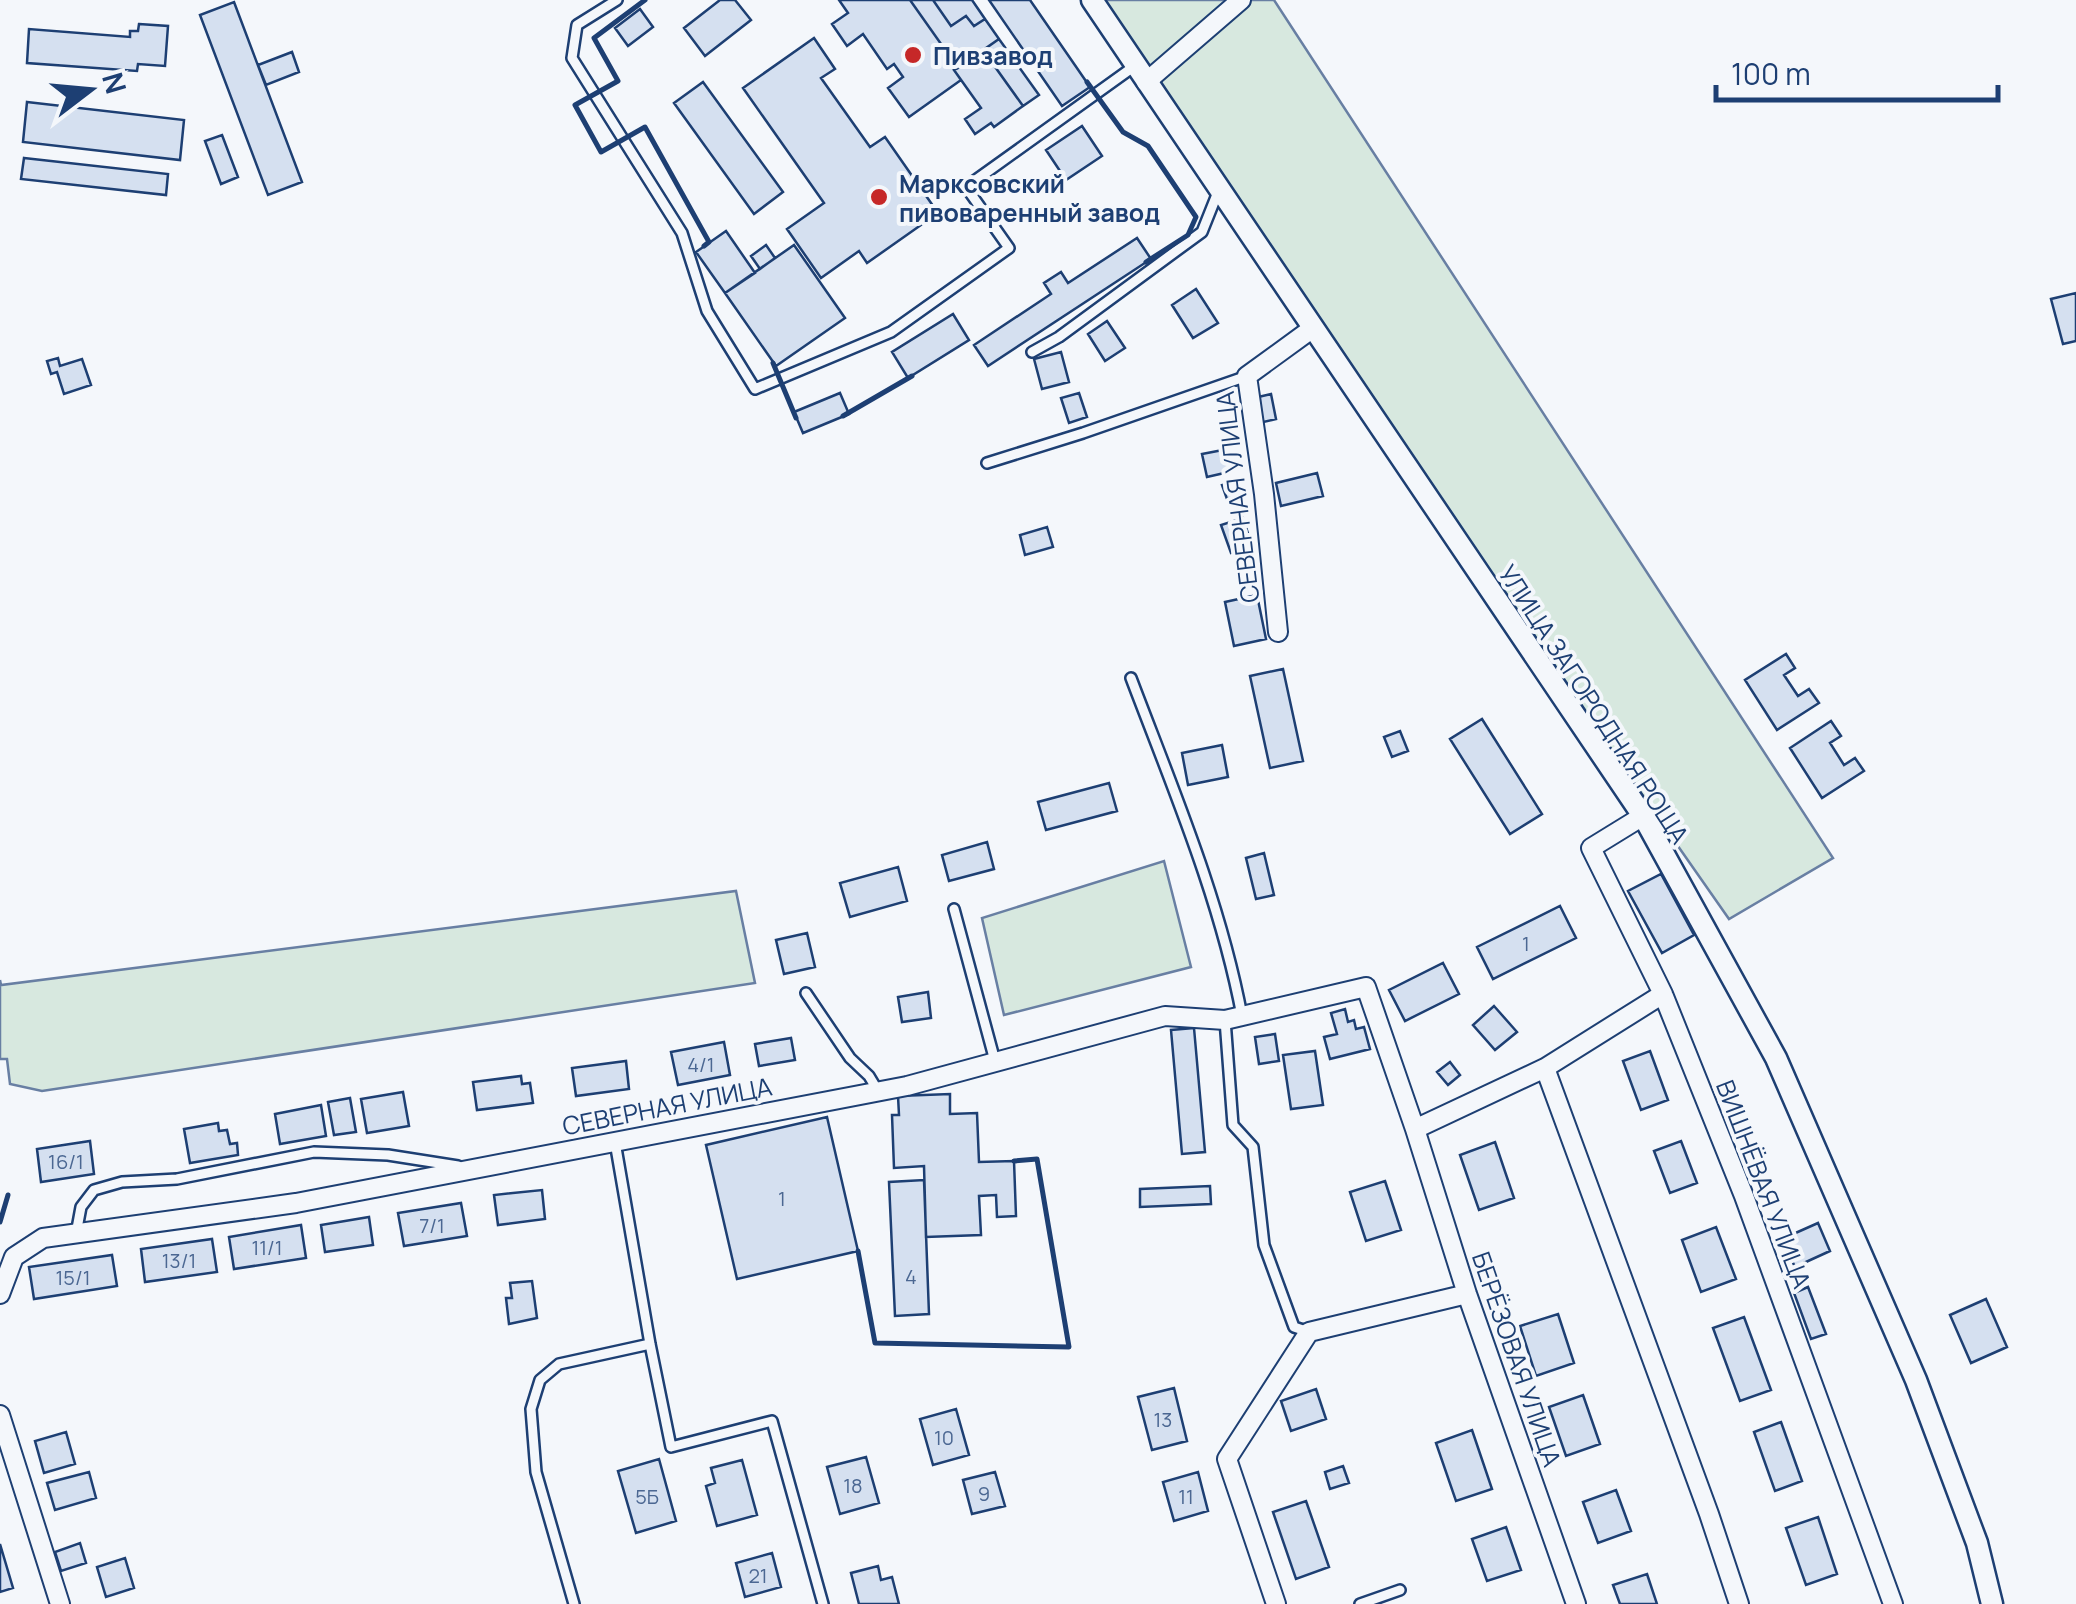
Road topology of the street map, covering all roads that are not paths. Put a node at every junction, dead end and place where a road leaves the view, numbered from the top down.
1 (617, 0) edge
2 (1092, 0) edge
3 (1241, 0) edge
4 (1141, 74) junction
5 (1219, 190) junction
6 (1312, 328) junction
7 (1032, 352) dead end
8 (1247, 376) junction
9 (986, 463) dead end
10 (1278, 632) dead end
11 (1132, 678) dead end
12 (1642, 816) junction
13 (954, 909) dead end
14 (1366, 987) joint
15 (806, 993) dead end
16 (1663, 994) junction
17 (1233, 1018) junction
18 (996, 1062) junction
19 (1545, 1068) junction
20 (878, 1091) junction
21 (1415, 1128) junction
22 (615, 1142) junction
23 (473, 1169) junction
24 (76, 1234) junction
25 (0, 1294) edge
26 (1467, 1294) junction
27 (1310, 1332) junction
28 (650, 1344) junction
29 (0, 1415) edge
30 (1400, 1590) dead end
31 (60, 1604) edge
32 (574, 1604) edge
33 (823, 1604) edge
34 (1276, 1604) edge
35 (1360, 1604) edge
36 (1576, 1604) edge
37 (1740, 1604) edge
38 (1892, 1604) edge
39 (1992, 1604) edge

1 - 4 lane
2 - 4 street, УЛИЦА ЗАГОРОДНАЯ РОЩА
3 - 4 street
4 - 5 street, УЛИЦА ЗАГОРОДНАЯ РОЩА
5 - 6 street, УЛИЦА ЗАГОРОДНАЯ РОЩА
5 - 7 lane
6 - 8 street, СЕВЕРНАЯ УЛИЦА
6 - 12 street, УЛИЦА ЗАГОРОДНАЯ РОЩА
8 - 9 lane
8 - 10 street, СЕВЕРНАЯ УЛИЦА
11 - 17 lane
12 - 16 street, ВИШНЁВАЯ УЛИЦА
12 - 39 street, УЛИЦА ЗАГОРОДНАЯ РОЩА
13 - 18 lane
14 - 17 street, СЕВЕРНАЯ УЛИЦА
14 - 21 street, БЕРЁЗОВАЯ УЛИЦА
15 - 20 lane
16 - 19 street
16 - 38 street, ВИШНЁВАЯ УЛИЦА
17 - 18 street, СЕВЕРНАЯ УЛИЦА
17 - 27 lane
18 - 20 street, СЕВЕРНАЯ УЛИЦА
19 - 21 street
19 - 37 street
20 - 22 street, СЕВЕРНАЯ УЛИЦА
21 - 26 street, БЕРЁЗОВАЯ УЛИЦА
22 - 23 street, СЕВЕРНАЯ УЛИЦА
22 - 28 lane
23 - 24 street, СЕВЕРНАЯ УЛИЦА
23 - 24 lane
24 - 25 street, СЕВЕРНАЯ УЛИЦА
26 - 27 street
26 - 36 street, БЕРЁЗОВАЯ УЛИЦА
27 - 34 street
28 - 32 lane
28 - 33 lane
29 - 31 street
30 - 35 lane

